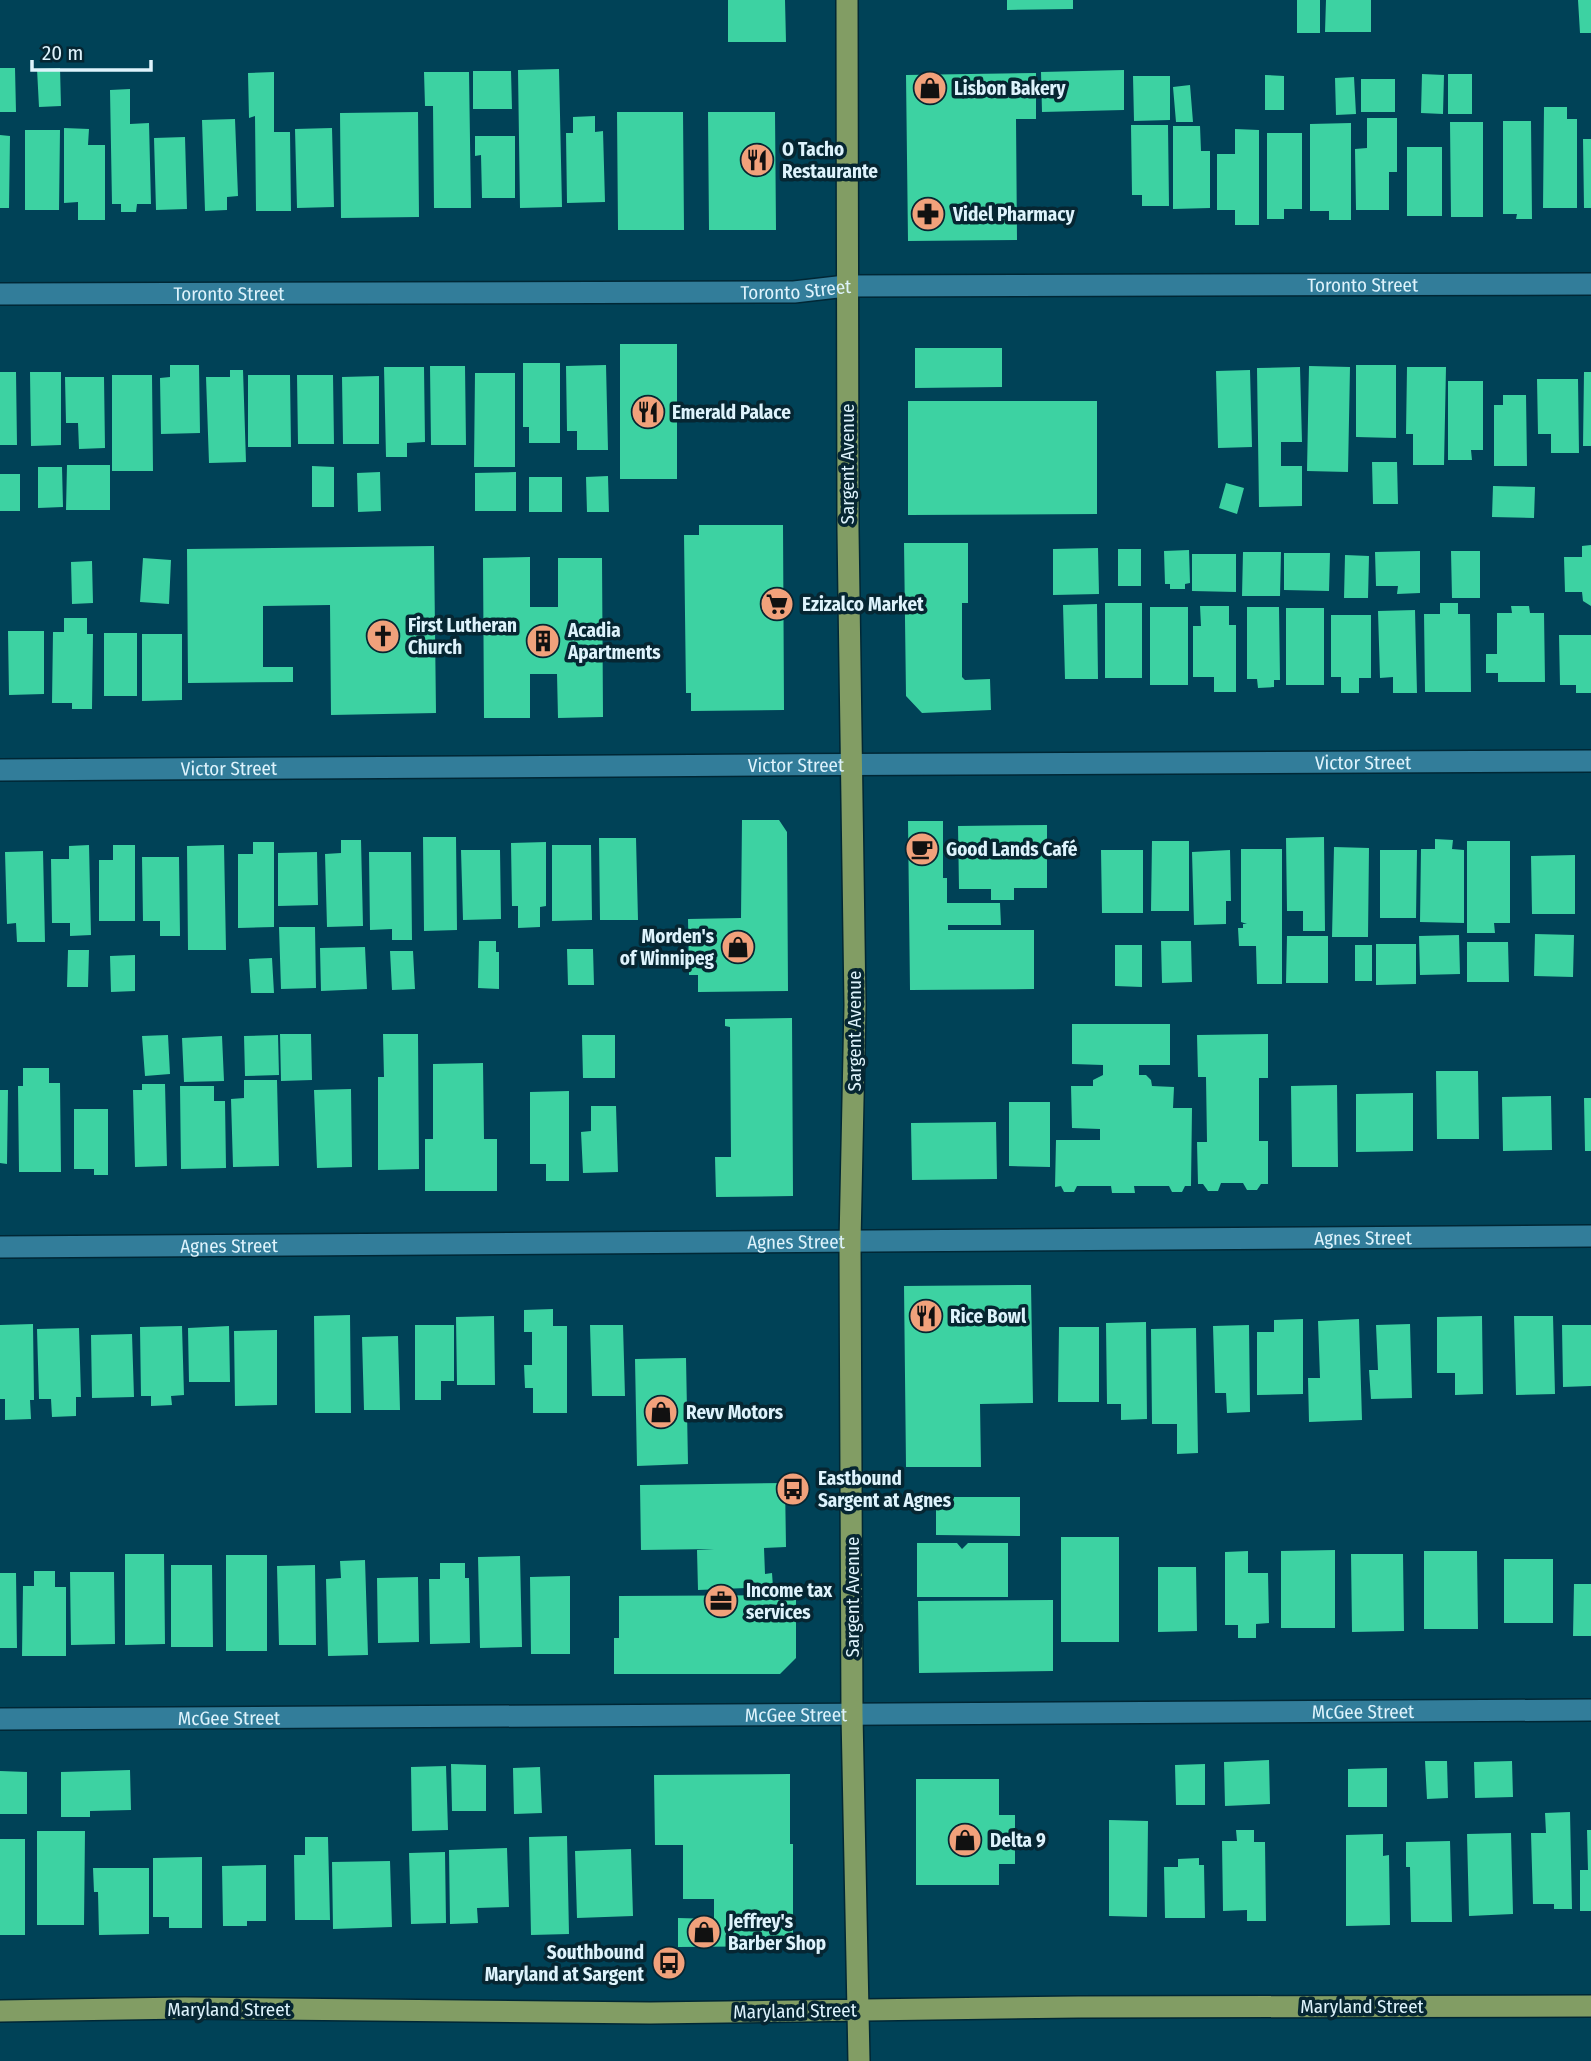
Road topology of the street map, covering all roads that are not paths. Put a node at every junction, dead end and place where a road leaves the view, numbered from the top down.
1 (847, 0) edge
2 (1591, 284) edge
3 (846, 286) junction
4 (0, 294) edge
5 (1591, 761) edge
6 (850, 765) junction
7 (0, 770) edge
8 (1591, 1236) edge
9 (850, 1242) junction
10 (0, 1247) edge
11 (1591, 1710) edge
12 (852, 1715) junction
13 (0, 1720) edge
14 (1591, 2006) edge
15 (859, 2010) junction
16 (0, 2011) edge
17 (859, 2061) edge

1 - 3 main road, Sargent Avenue
2 - 3 street, Toronto Street
3 - 4 street, Toronto Street
3 - 6 main road, Sargent Avenue
5 - 6 street, Victor Street
6 - 7 street, Victor Street
6 - 9 main road, Sargent Avenue
8 - 9 street, Agnes Street
9 - 10 street, Agnes Street
9 - 12 main road, Sargent Avenue
11 - 12 street, McGee Street
12 - 13 street, McGee Street
12 - 15 main road, Sargent Avenue
14 - 15 main road, Maryland Street
15 - 16 main road, Maryland Street
15 - 17 main road, Sargent Avenue

